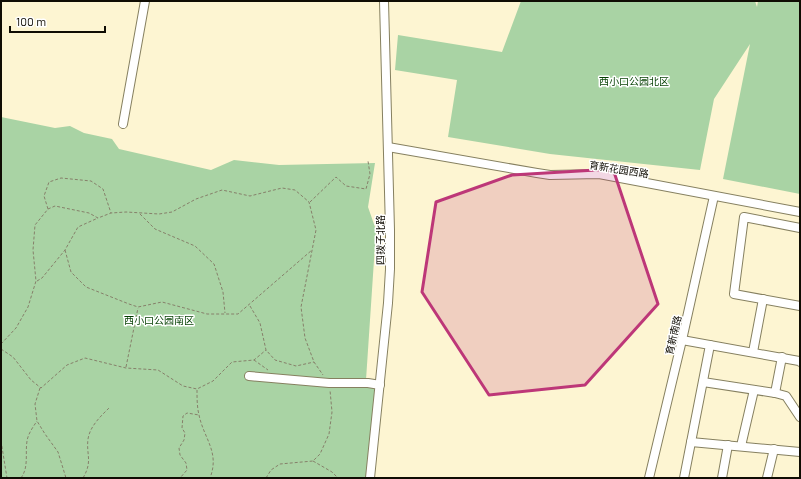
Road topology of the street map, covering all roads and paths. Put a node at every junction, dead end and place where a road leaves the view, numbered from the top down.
1 (145, 1) edge
2 (384, 1) edge
3 (123, 124) dead end
4 (388, 147) junction
5 (368, 161) dead end
6 (714, 196) junction
7 (309, 202) junction
8 (48, 209) junction
9 (800, 212) edge
10 (111, 213) junction
11 (140, 214) junction
12 (98, 218) junction
13 (800, 228) edge
14 (66, 250) junction
15 (312, 250) junction
16 (36, 281) junction
17 (763, 299) junction
18 (250, 305) junction
19 (800, 306) edge
20 (138, 307) junction
21 (225, 314) junction
22 (682, 340) junction
23 (1, 344) edge
24 (710, 345) junction
25 (1, 349) edge
26 (266, 350) junction
27 (753, 352) junction
28 (782, 358) junction
29 (800, 359) edge
30 (254, 360) junction
31 (314, 362) junction
32 (126, 368) junction
33 (249, 376) dead end
34 (271, 378) junction
35 (703, 382) junction
36 (329, 383) junction
37 (380, 385) junction
38 (40, 388) junction
39 (197, 389) junction
40 (754, 390) junction
41 (775, 393) junction
42 (109, 408) dead end
43 (199, 415) junction
44 (800, 417) edge
45 (37, 421) junction
46 (1, 441) edge
47 (691, 442) junction
48 (728, 445) junction
49 (741, 446) junction
50 (774, 449) junction
51 (800, 452) edge
52 (313, 461) junction
53 (7, 478) edge
54 (21, 478) edge
55 (66, 478) edge
56 (83, 478) edge
57 (177, 478) edge
58 (210, 478) edge
59 (266, 478) edge
60 (338, 478) edge
61 (370, 478) edge
62 (649, 478) edge
63 (684, 478) edge
64 (722, 478) edge
65 (767, 478) edge

1 - 3 street
2 - 4 street, 四拨子北路
4 - 6 street, 育新花园西路
4 - 37 street, 四拨子北路
5 - 7 path
6 - 9 street, 育新花园西路
6 - 22 street, 育新南路
7 - 11 path
7 - 15 path
8 - 10 path
8 - 12 path
8 - 16 path
10 - 11 path
10 - 12 path
11 - 21 path
12 - 14 path
13 - 17 street
14 - 16 path
14 - 20 path
15 - 18 path
15 - 31 path
16 - 23 path
17 - 19 street
17 - 27 street
18 - 21 path
18 - 26 path
20 - 21 path
20 - 32 path
22 - 24 street
22 - 62 street, 育新南路
24 - 27 street
24 - 35 street
25 - 38 path
26 - 30 path
26 - 31 path
27 - 28 street
28 - 29 street
28 - 41 street
30 - 34 path
30 - 39 path
31 - 36 path
32 - 38 path
32 - 39 path
33 - 34 street
34 - 36 street
35 - 40 street
35 - 47 street
36 - 37 street
36 - 52 path
37 - 61 street, 四拨子北路
38 - 45 path
39 - 43 path
40 - 41 street
40 - 49 street
41 - 44 street
42 - 56 path
43 - 57 path
43 - 58 path
45 - 54 path
45 - 55 path
46 - 53 path
47 - 48 street
47 - 63 street
48 - 49 street
48 - 64 street
49 - 50 street
50 - 51 street
50 - 65 street
52 - 59 path
52 - 60 path

